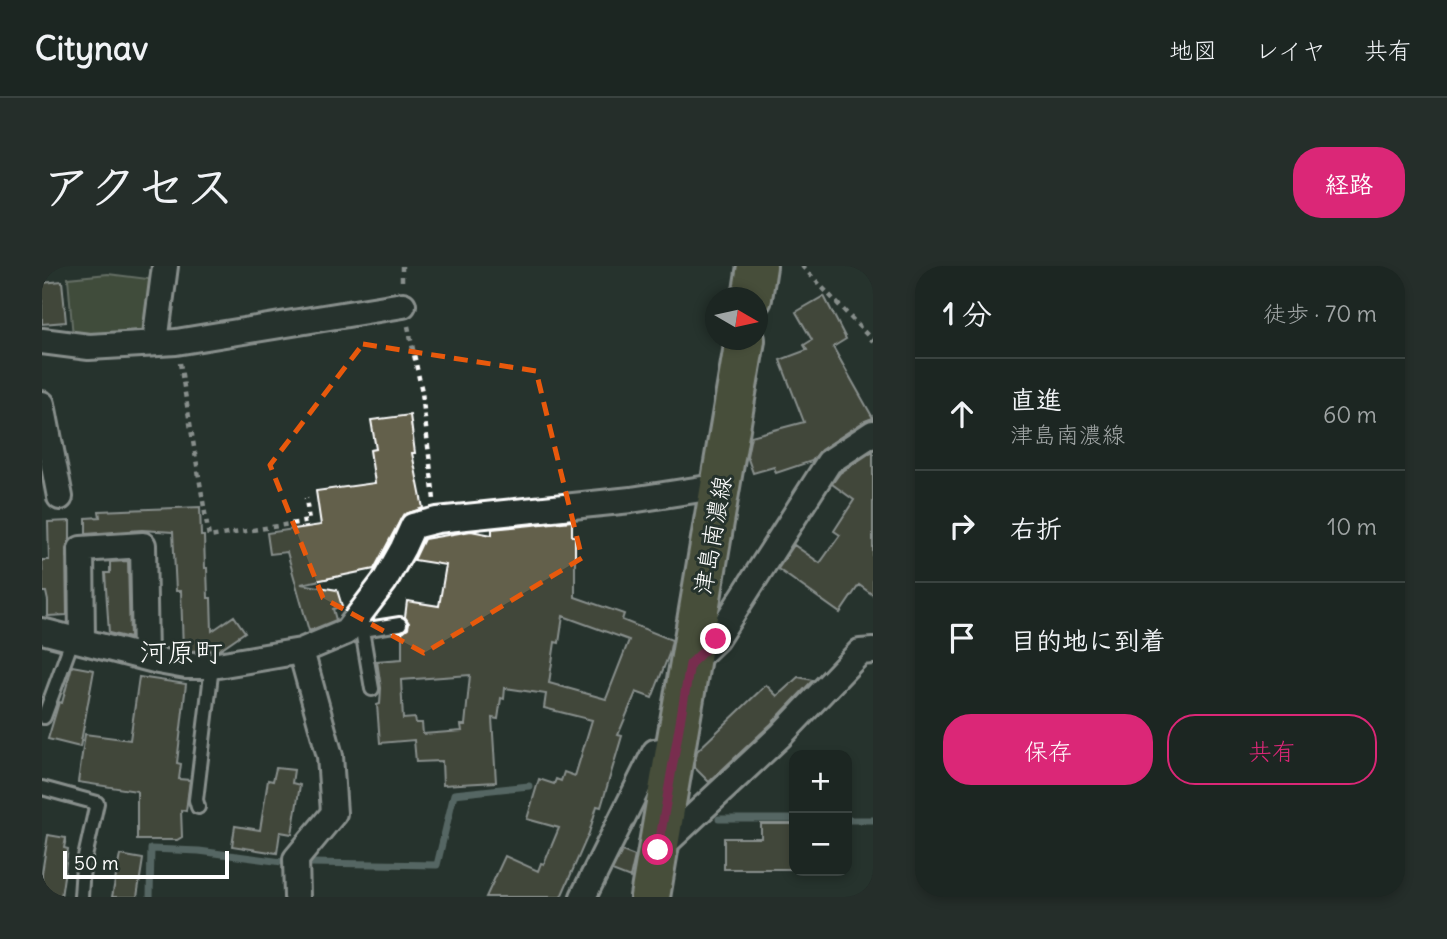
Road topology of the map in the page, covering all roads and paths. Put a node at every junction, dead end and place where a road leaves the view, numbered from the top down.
1 (165, 266) edge
2 (401, 266) edge
3 (757, 266) edge
4 (802, 266) edge
5 (754, 287) edge
6 (403, 304) junction
7 (42, 341) edge
8 (873, 341) edge
9 (166, 342) junction
10 (743, 350) edge
11 (42, 404) edge
12 (873, 433) edge
13 (721, 486) junction
14 (60, 497) dead end
15 (306, 498) dead end
16 (437, 520) junction
17 (400, 624) dead end
18 (42, 631) edge
19 (354, 631) junction
20 (77, 639) junction
21 (301, 651) junction
22 (873, 651) edge
23 (145, 656) junction
24 (690, 664) junction
25 (212, 666) junction
26 (372, 689) dead end
27 (44, 717) dead end
28 (675, 748) junction
29 (42, 788) edge
30 (198, 807) dead end
31 (658, 850) junction
32 (81, 897) edge
33 (297, 897) edge
34 (583, 897) edge
35 (650, 897) edge

1 - 9 street
2 - 6 path
3 - 5 main road
4 - 8 path
6 - 9 street
6 - 16 path
7 - 9 street
9 - 15 path
10 - 13 main road, 津島南濃線
11 - 14 street
12 - 24 street
13 - 16 street
13 - 24 main road, 津島南濃線
16 - 19 street
17 - 19 lane
18 - 20 street
19 - 21 street
19 - 26 lane
20 - 23 street
20 - 23 street
20 - 27 lane
21 - 25 street
21 - 33 street
22 - 31 street
23 - 25 street
24 - 28 main road, 津島南濃線
25 - 30 lane
28 - 31 main road, 津島南濃線
28 - 34 street
29 - 32 lane
31 - 35 main road, 津島南濃線

